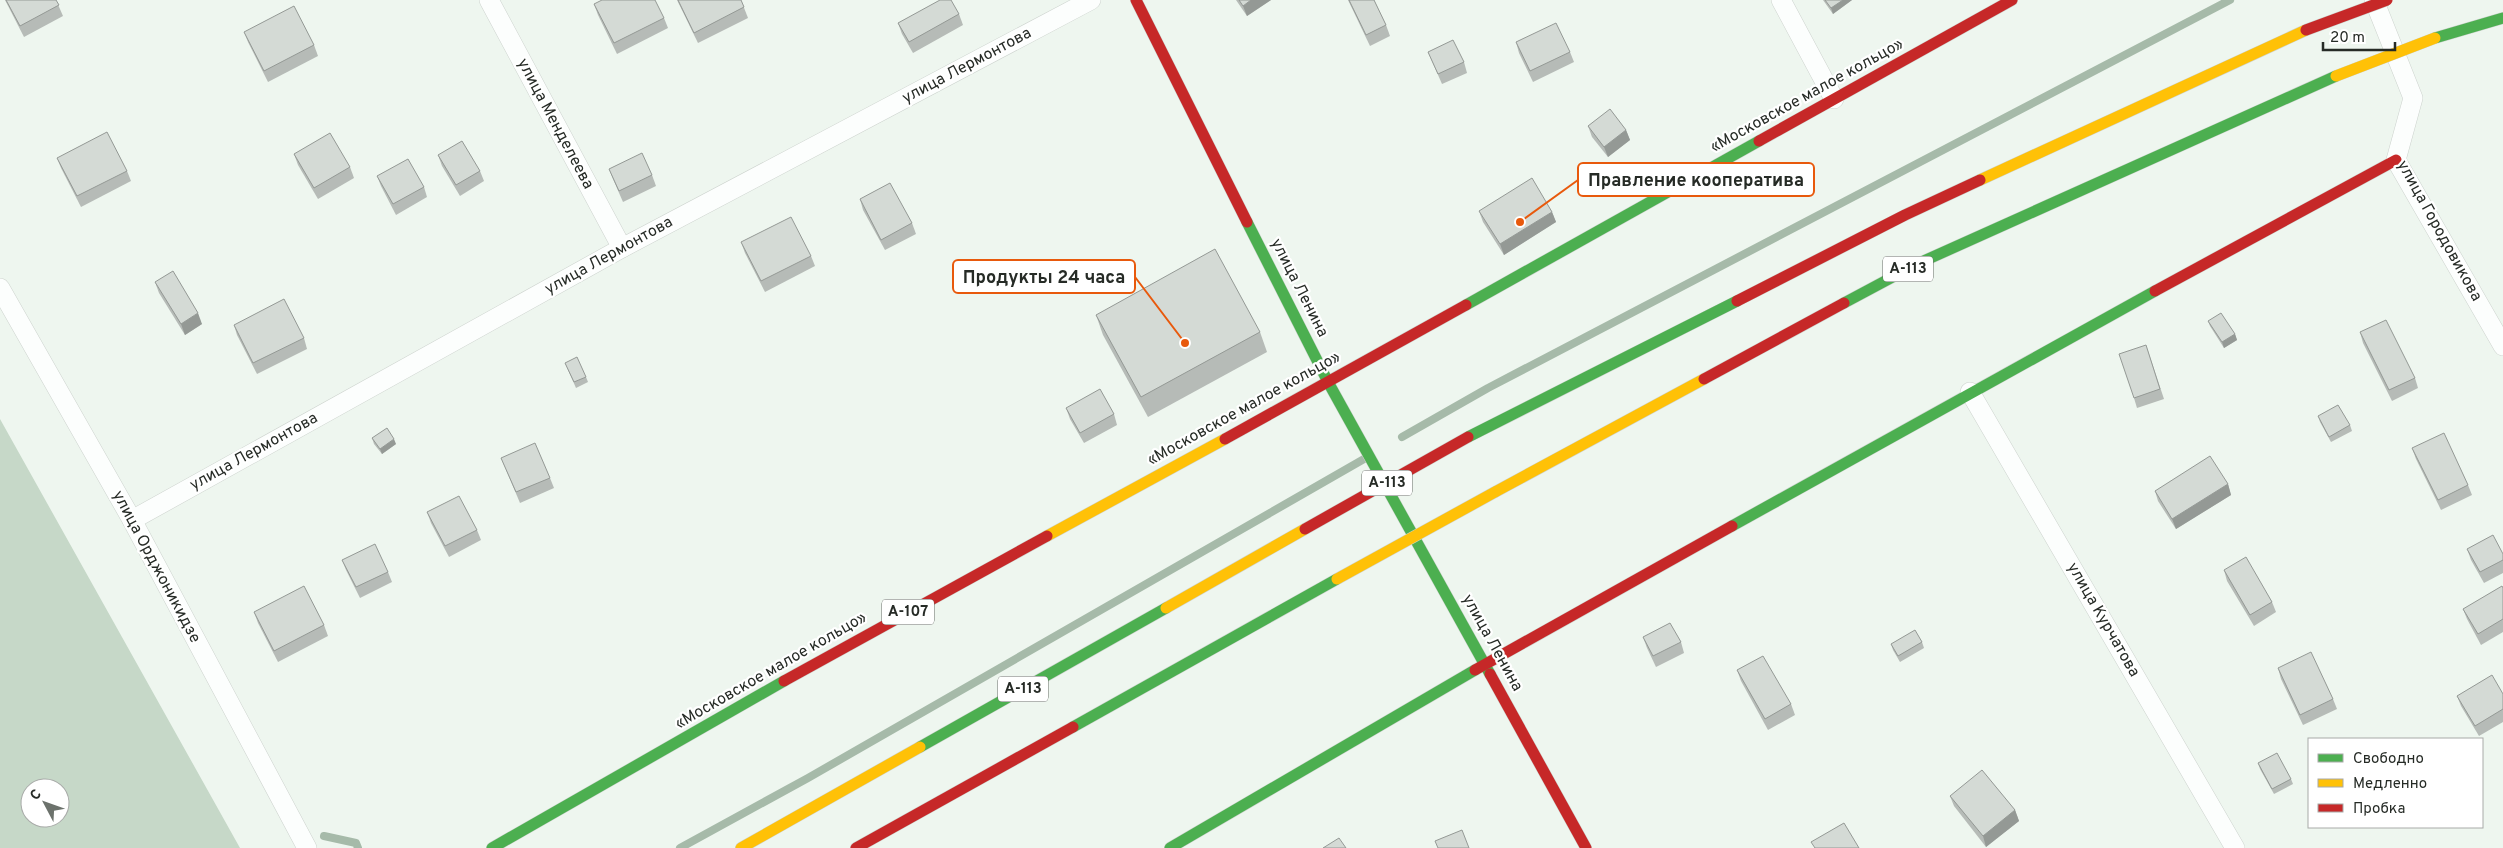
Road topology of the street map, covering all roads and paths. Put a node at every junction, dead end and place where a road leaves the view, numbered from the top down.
1 (488, 0) edge
2 (1091, 0) edge
3 (1136, 0) edge
4 (1781, 0) edge
5 (2012, 0) edge
6 (2374, 0) edge
7 (2387, 0) edge
8 (2503, 18) edge
9 (1834, 99) junction
10 (2396, 160) junction
11 (622, 248) junction
12 (0, 288) edge
13 (2503, 346) edge
14 (1328, 382) junction
15 (1970, 392) junction
16 (132, 520) junction
17 (1485, 664) junction
18 (307, 848) edge
19 (492, 848) edge
20 (741, 848) edge
21 (856, 848) edge
22 (1170, 848) edge
23 (1586, 848) edge
24 (2235, 848) edge

1 - 11 street, улица Менделеева
2 - 11 street, улица Лермонтова
3 - 14 main road, улица Ленина
4 - 9 street
5 - 9 main road, «Московское малое кольцо» / А-107
6 - 10 street, улица Городовикова
7 - 20 main road, А-113, bridge
8 - 21 main road, А-113, bridge
9 - 14 main road, «Московское малое кольцо» / А-107
10 - 13 street, улица Городовикова
10 - 15 main road
11 - 16 street, улица Лермонтова
12 - 16 street, улица Орджоникидзе
14 - 17 main road, улица Ленина
14 - 19 main road, «Московское малое кольцо» / А-107
15 - 17 main road
15 - 24 street, улица Курчатова
16 - 18 street, улица Орджоникидзе
17 - 22 main road
17 - 23 main road, улица Ленина

